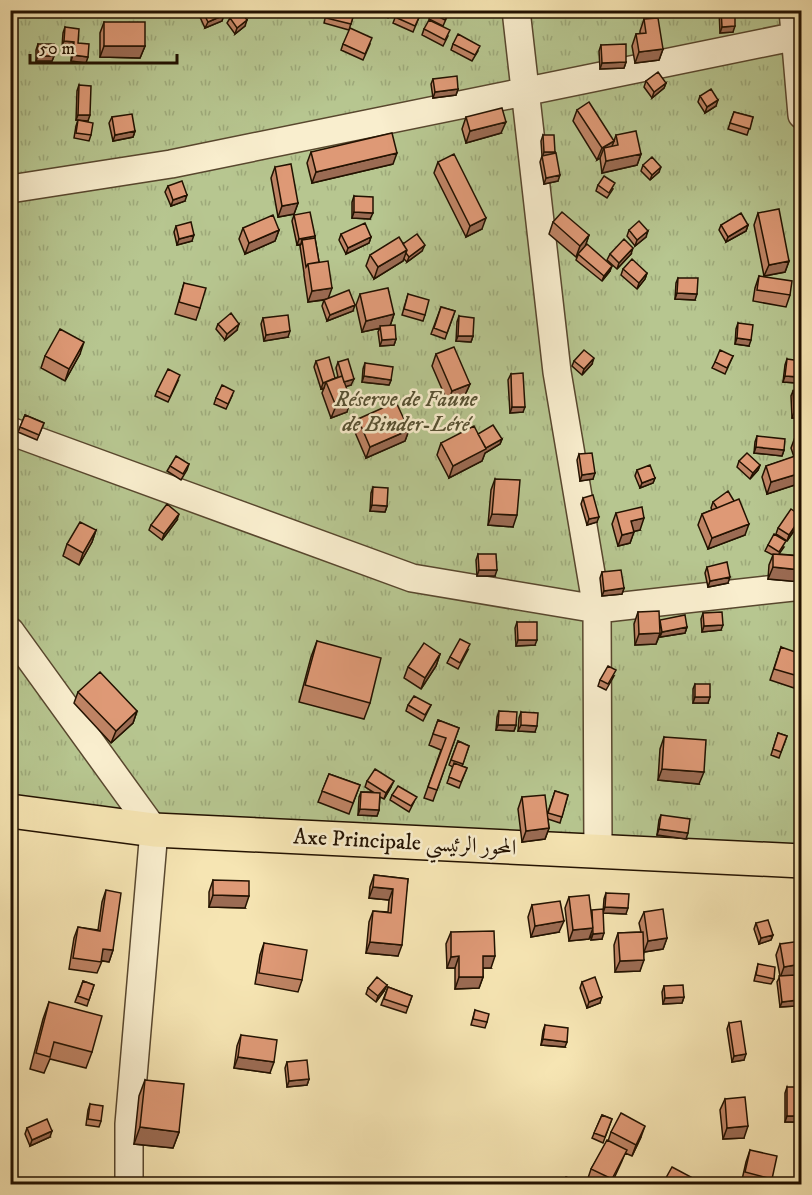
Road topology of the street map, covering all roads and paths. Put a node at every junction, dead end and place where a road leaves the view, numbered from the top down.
1 (516, 10) edge
2 (797, 27) edge
3 (525, 92) junction
4 (801, 115) edge
5 (13, 183) edge
6 (10, 431) edge
7 (801, 586) edge
8 (597, 609) junction
9 (10, 631) edge
10 (10, 811) edge
11 (154, 830) junction
12 (598, 851) junction
13 (801, 861) edge
14 (129, 1185) edge

1 - 3 street
2 - 3 street
2 - 4 street
3 - 5 street
3 - 8 street
6 - 8 street
7 - 8 street
8 - 12 street
9 - 11 street
10 - 11 main road, Axe Principale المحور الرئيسي
11 - 12 main road, Axe Principale المحور الرئيسي
11 - 14 street
12 - 13 main road, Axe Principale المحور الرئيسي

